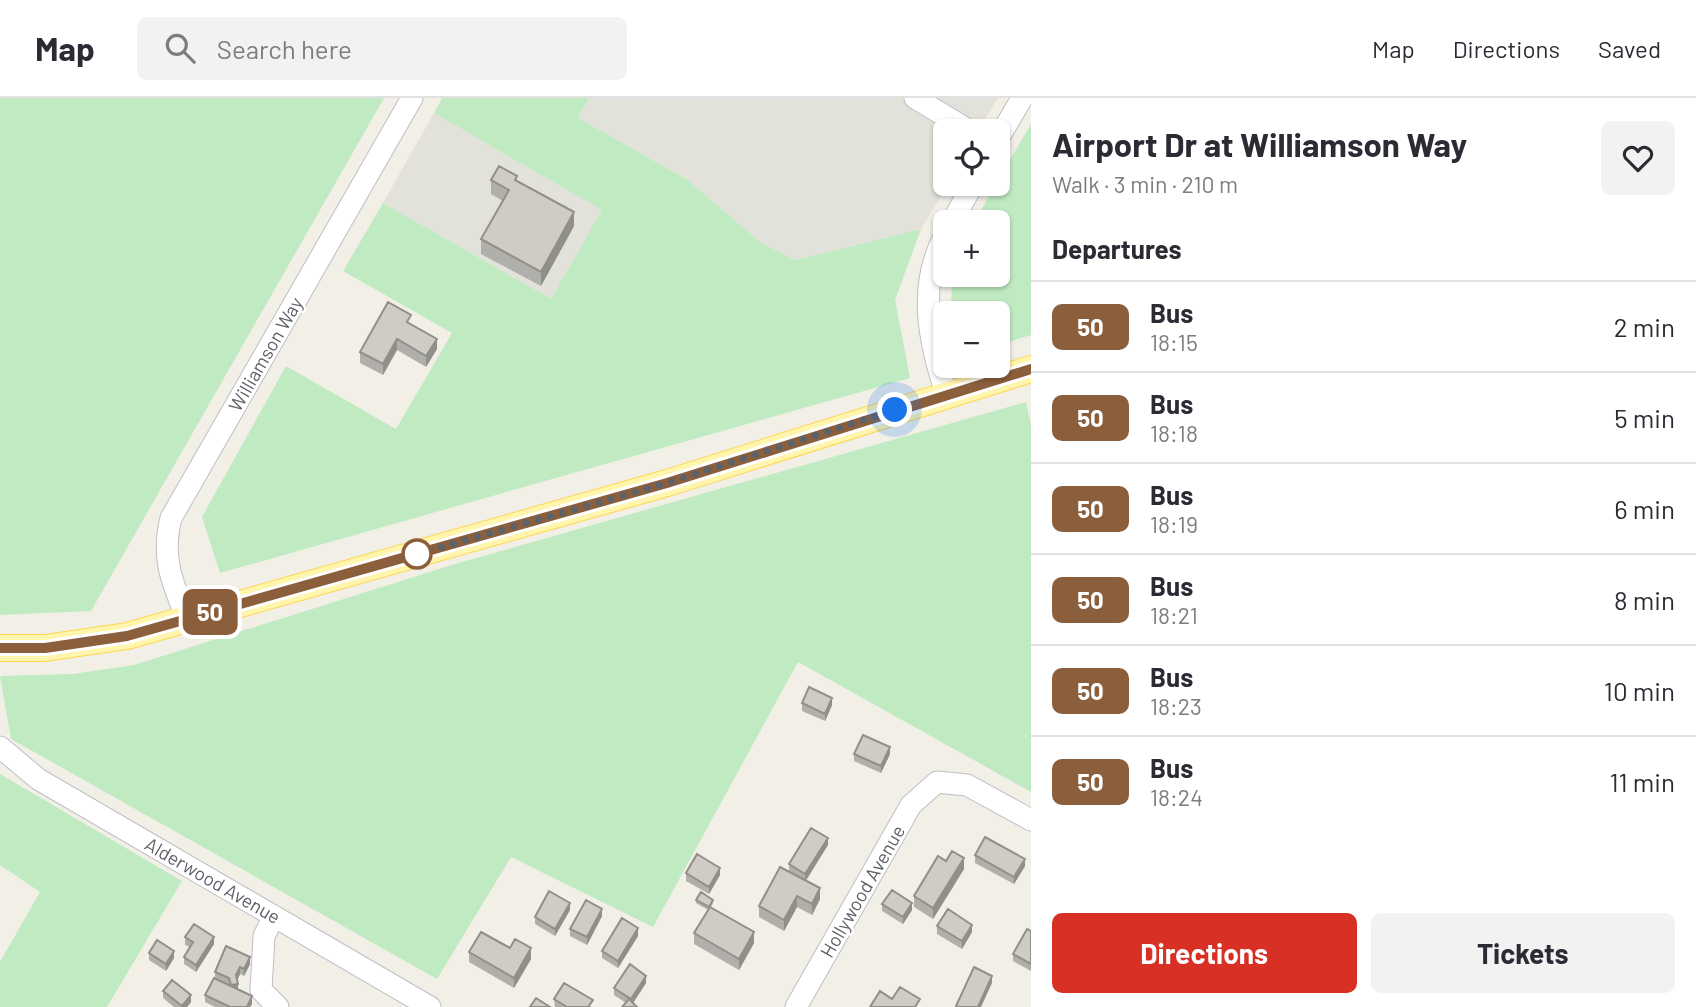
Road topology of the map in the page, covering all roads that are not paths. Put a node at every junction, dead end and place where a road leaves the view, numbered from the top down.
1 (412, 98) edge
2 (915, 98) edge
3 (1014, 101) edge
4 (950, 119) edge
5 (1006, 119) edge
6 (933, 278) edge
7 (1031, 369) edge
8 (946, 393) junction
9 (187, 619) junction
10 (0, 648) edge
11 (0, 747) edge
12 (1029, 814) edge
13 (274, 916) junction
14 (404, 1000) edge
15 (278, 1007) edge
16 (430, 1007) edge
17 (796, 1007) edge

1 - 9 street, Williamson Way
2 - 4 street
3 - 5 street
6 - 8 street
7 - 8 main road
8 - 9 main road
9 - 10 main road
11 - 13 street, Alderwood Avenue
12 - 17 street, Hollywood Avenue
13 - 14 street, Alderwood Avenue
13 - 15 street
14 - 16 street, Alderwood Avenue

